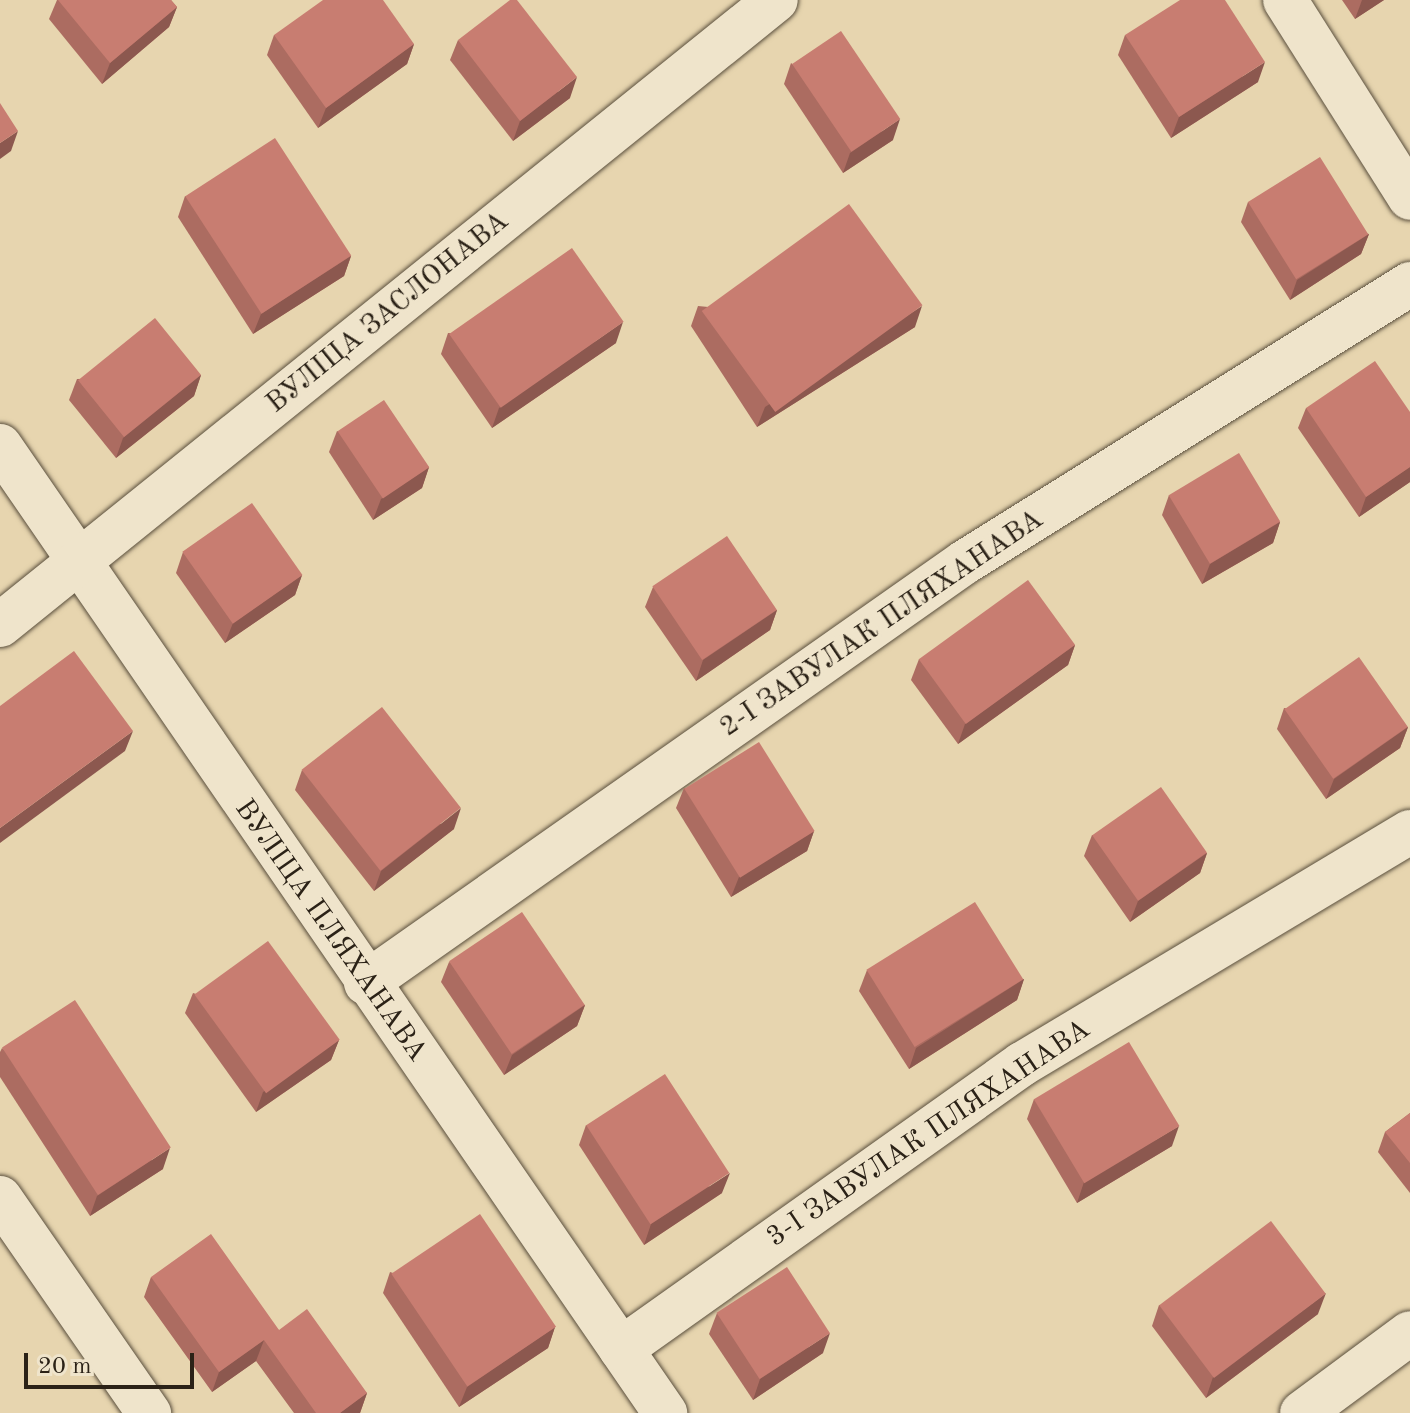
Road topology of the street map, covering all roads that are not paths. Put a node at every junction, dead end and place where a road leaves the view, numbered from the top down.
1 (776, 0) edge
2 (1285, 0) edge
3 (1410, 198) edge
4 (1410, 284) edge
5 (0, 446) edge
6 (77, 565) junction
7 (0, 625) edge
8 (1410, 832) edge
9 (366, 983) junction
10 (0, 1198) edge
11 (1410, 1333) edge
12 (621, 1349) junction
13 (149, 1413) edge
14 (665, 1413) edge
15 (1302, 1413) edge

1 - 6 street, ВУЛІЦА ЗАСЛОНАВА
2 - 3 street
4 - 9 street, 2-І ЗАВУЛАК ПЛЯХАНАВА
5 - 6 street, ВУЛІЦА ПЛЯХАНАВА
6 - 7 street, ВУЛІЦА ЗАСЛОНАВА
6 - 9 street, ВУЛІЦА ПЛЯХАНАВА
8 - 12 street, 3-І ЗАВУЛАК ПЛЯХАНАВА
9 - 12 street, ВУЛІЦА ПЛЯХАНАВА
10 - 13 street
11 - 15 street
12 - 14 street, ВУЛІЦА ПЛЯХАНАВА

